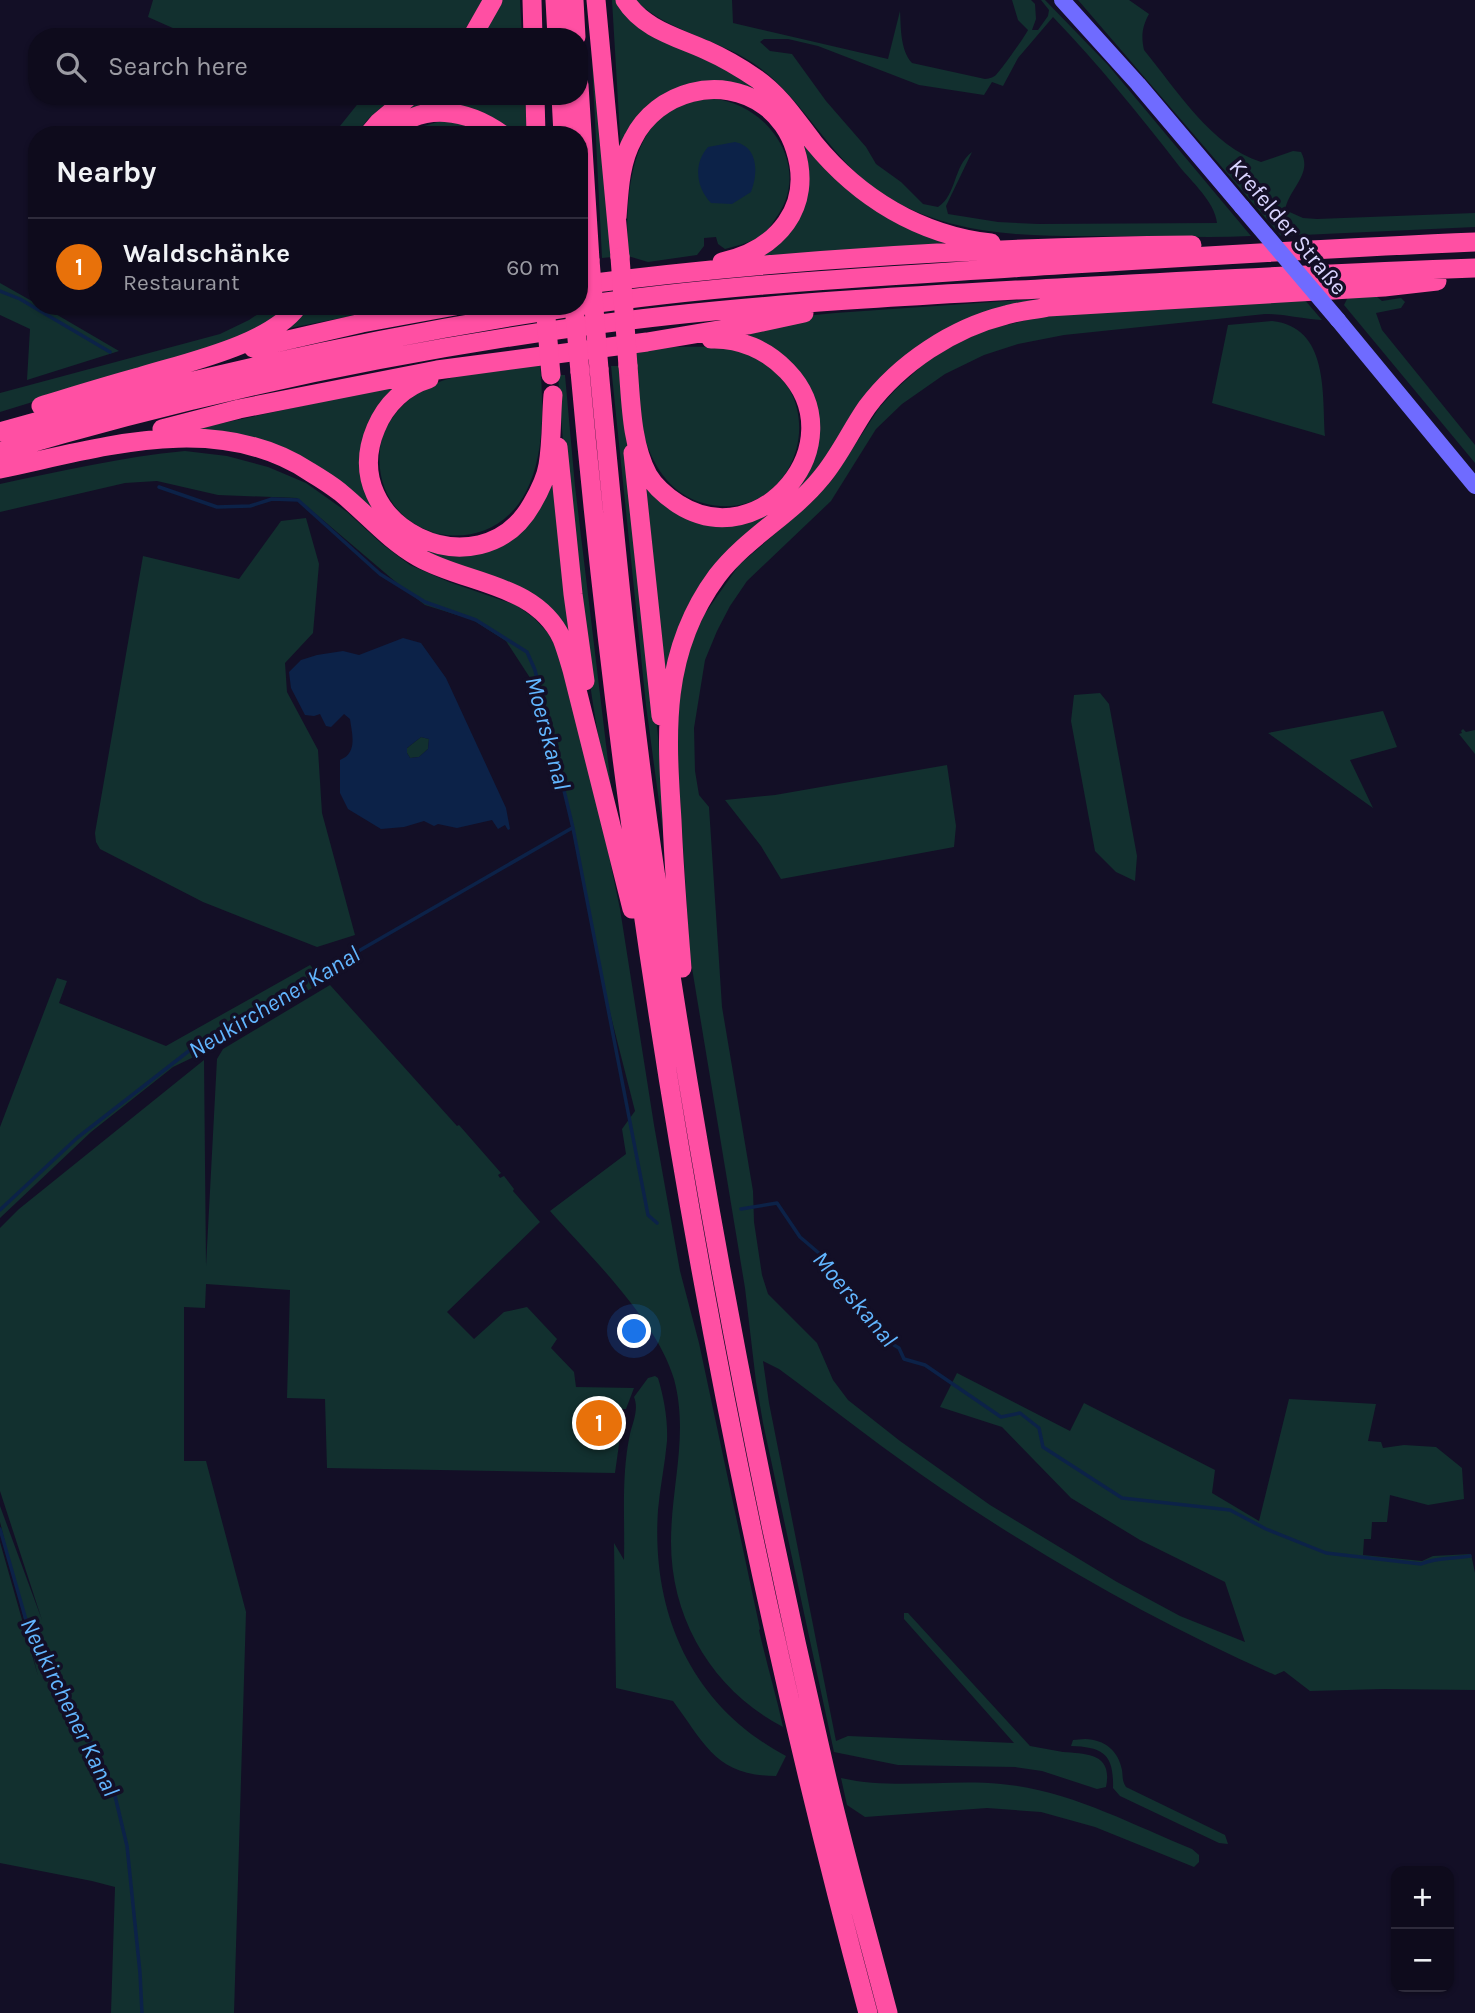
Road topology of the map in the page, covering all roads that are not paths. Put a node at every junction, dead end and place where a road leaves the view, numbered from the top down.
1 (494, 0) edge
2 (530, 0) edge
3 (555, 0) edge
4 (574, 0) edge
5 (596, 0) edge
6 (602, 0) edge
7 (625, 0) edge
8 (1062, 0) edge
9 (477, 28) edge
10 (533, 28) edge
11 (557, 28) edge
12 (576, 28) edge
13 (605, 84) junction
14 (399, 105) edge
15 (535, 105) edge
16 (561, 105) edge
17 (580, 105) edge
18 (376, 126) edge
19 (402, 126) edge
20 (490, 126) edge
21 (537, 126) edge
22 (563, 126) edge
23 (582, 126) edge
24 (617, 217) junction
25 (588, 228) edge
26 (1475, 242) edge
27 (1132, 245) junction
28 (1382, 245) junction
29 (1475, 268) edge
30 (698, 270) junction
31 (1475, 277) edge
32 (588, 284) edge
33 (911, 296) junction
34 (588, 305) edge
35 (290, 315) edge
36 (406, 315) edge
37 (526, 315) edge
38 (546, 315) edge
39 (577, 315) edge
40 (647, 342) junction
41 (214, 355) junction
42 (513, 360) junction
43 (590, 370) junction
44 (631, 393) junction
45 (552, 395) junction
46 (0, 419) edge
47 (0, 432) edge
48 (0, 452) edge
49 (74, 454) junction
50 (0, 470) edge
51 (1475, 486) edge
52 (669, 783) junction
53 (612, 837) junction
54 (653, 987) junction
55 (682, 1046) junction
56 (868, 2013) edge
57 (888, 2013) edge

1 - 9 highway
2 - 10 highway
3 - 11 highway
4 - 12 highway
5 - 13 highway
6 - 13 highway
7 - 27 highway
8 - 51 main road, Krefelder Straße, bridge
13 - 24 highway
14 - 18 highway
15 - 21 highway
16 - 22 highway
17 - 23 highway, bridge
19 - 20 highway
24 - 30 highway
24 - 44 highway, bridge
25 - 43 highway, bridge
26 - 28 highway
27 - 28 highway
27 - 30 highway
28 - 34 highway
29 - 33 highway
30 - 32 highway
31 - 52 highway
33 - 40 highway
33 - 48 highway
35 - 41 highway
36 - 41 highway
37 - 47 highway
38 - 45 highway, bridge
39 - 43 highway, bridge
40 - 42 highway
40 - 44 highway
41 - 46 highway
42 - 45 highway
42 - 49 highway
43 - 54 highway
43 - 55 highway
44 - 52 highway
45 - 53 highway
49 - 50 highway
49 - 53 highway
52 - 55 highway
53 - 54 highway
54 - 56 highway
55 - 57 highway

